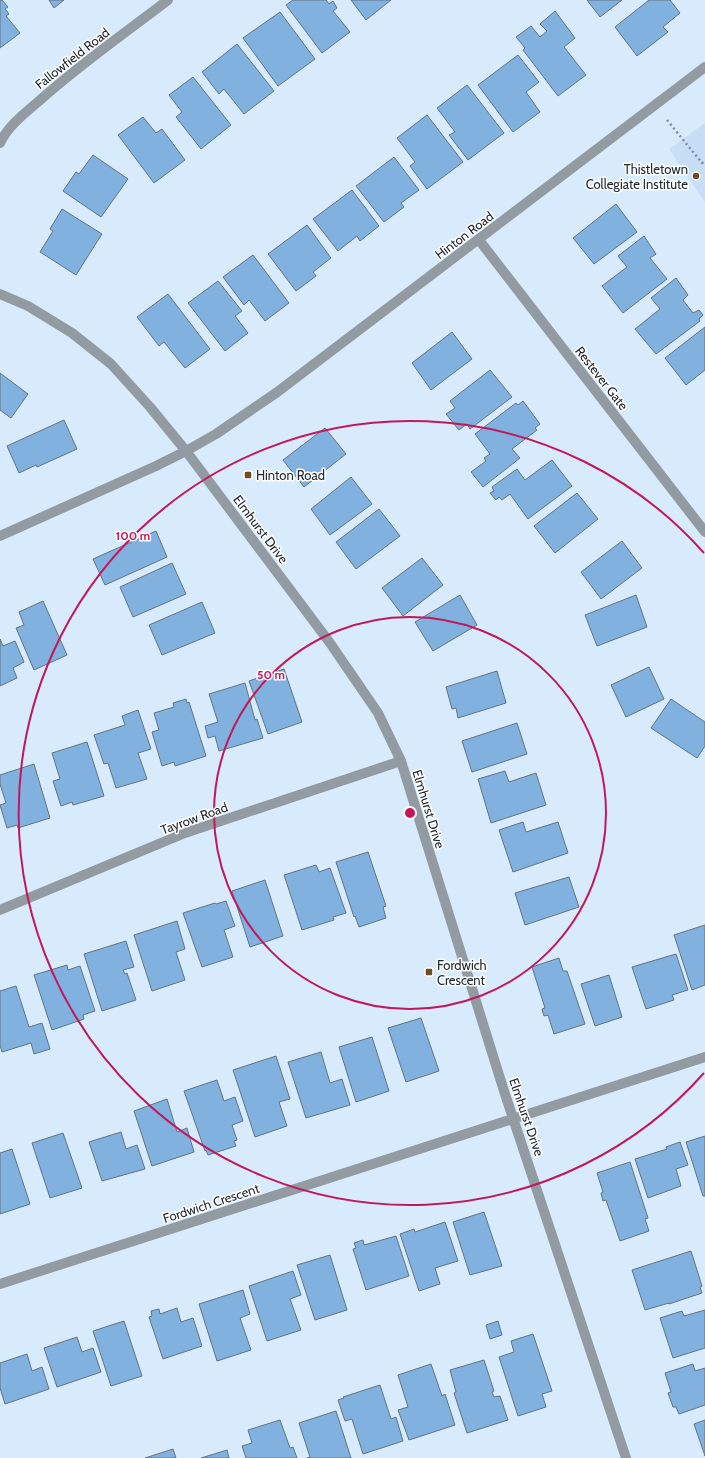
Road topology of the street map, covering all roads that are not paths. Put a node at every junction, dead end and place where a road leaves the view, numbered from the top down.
1 (168, 0) edge
2 (705, 67) edge
3 (0, 143) edge
4 (479, 240) junction
5 (0, 294) edge
6 (186, 451) junction
7 (705, 532) edge
8 (0, 536) edge
9 (401, 761) junction
10 (0, 910) edge
11 (705, 1057) edge
12 (514, 1119) junction
13 (0, 1284) edge
14 (626, 1458) edge

1 - 3 street, Fallowfield Road
2 - 4 street, Hinton Road
4 - 6 street, Hinton Road
4 - 7 street, Restever Gate
5 - 6 street, Elmhurst Drive
6 - 8 street, Hinton Road
6 - 9 street, Elmhurst Drive
9 - 10 street, Tayrow Road
9 - 12 street, Elmhurst Drive
11 - 12 street, Fordwich Crescent
12 - 13 street, Fordwich Crescent
12 - 14 street, Elmhurst Drive

